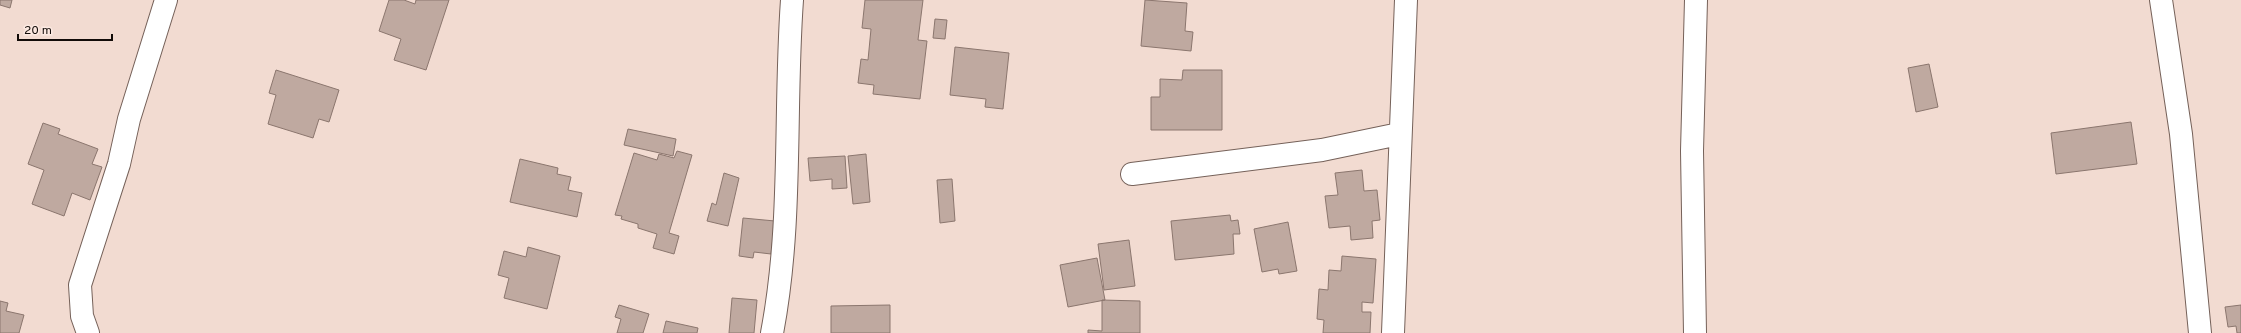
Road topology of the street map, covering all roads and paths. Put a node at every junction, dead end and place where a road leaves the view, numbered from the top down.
1 (166, 0) edge
2 (792, 0) edge
3 (1406, 0) edge
4 (1696, 0) edge
5 (2161, 0) edge
6 (1399, 134) junction
7 (1132, 174) dead end
8 (88, 333) edge
9 (772, 333) edge
10 (1393, 333) edge
11 (1695, 333) edge
12 (2200, 333) edge

1 - 8 street
2 - 9 street
3 - 6 street
4 - 11 street
5 - 12 street
6 - 7 street
6 - 10 street

